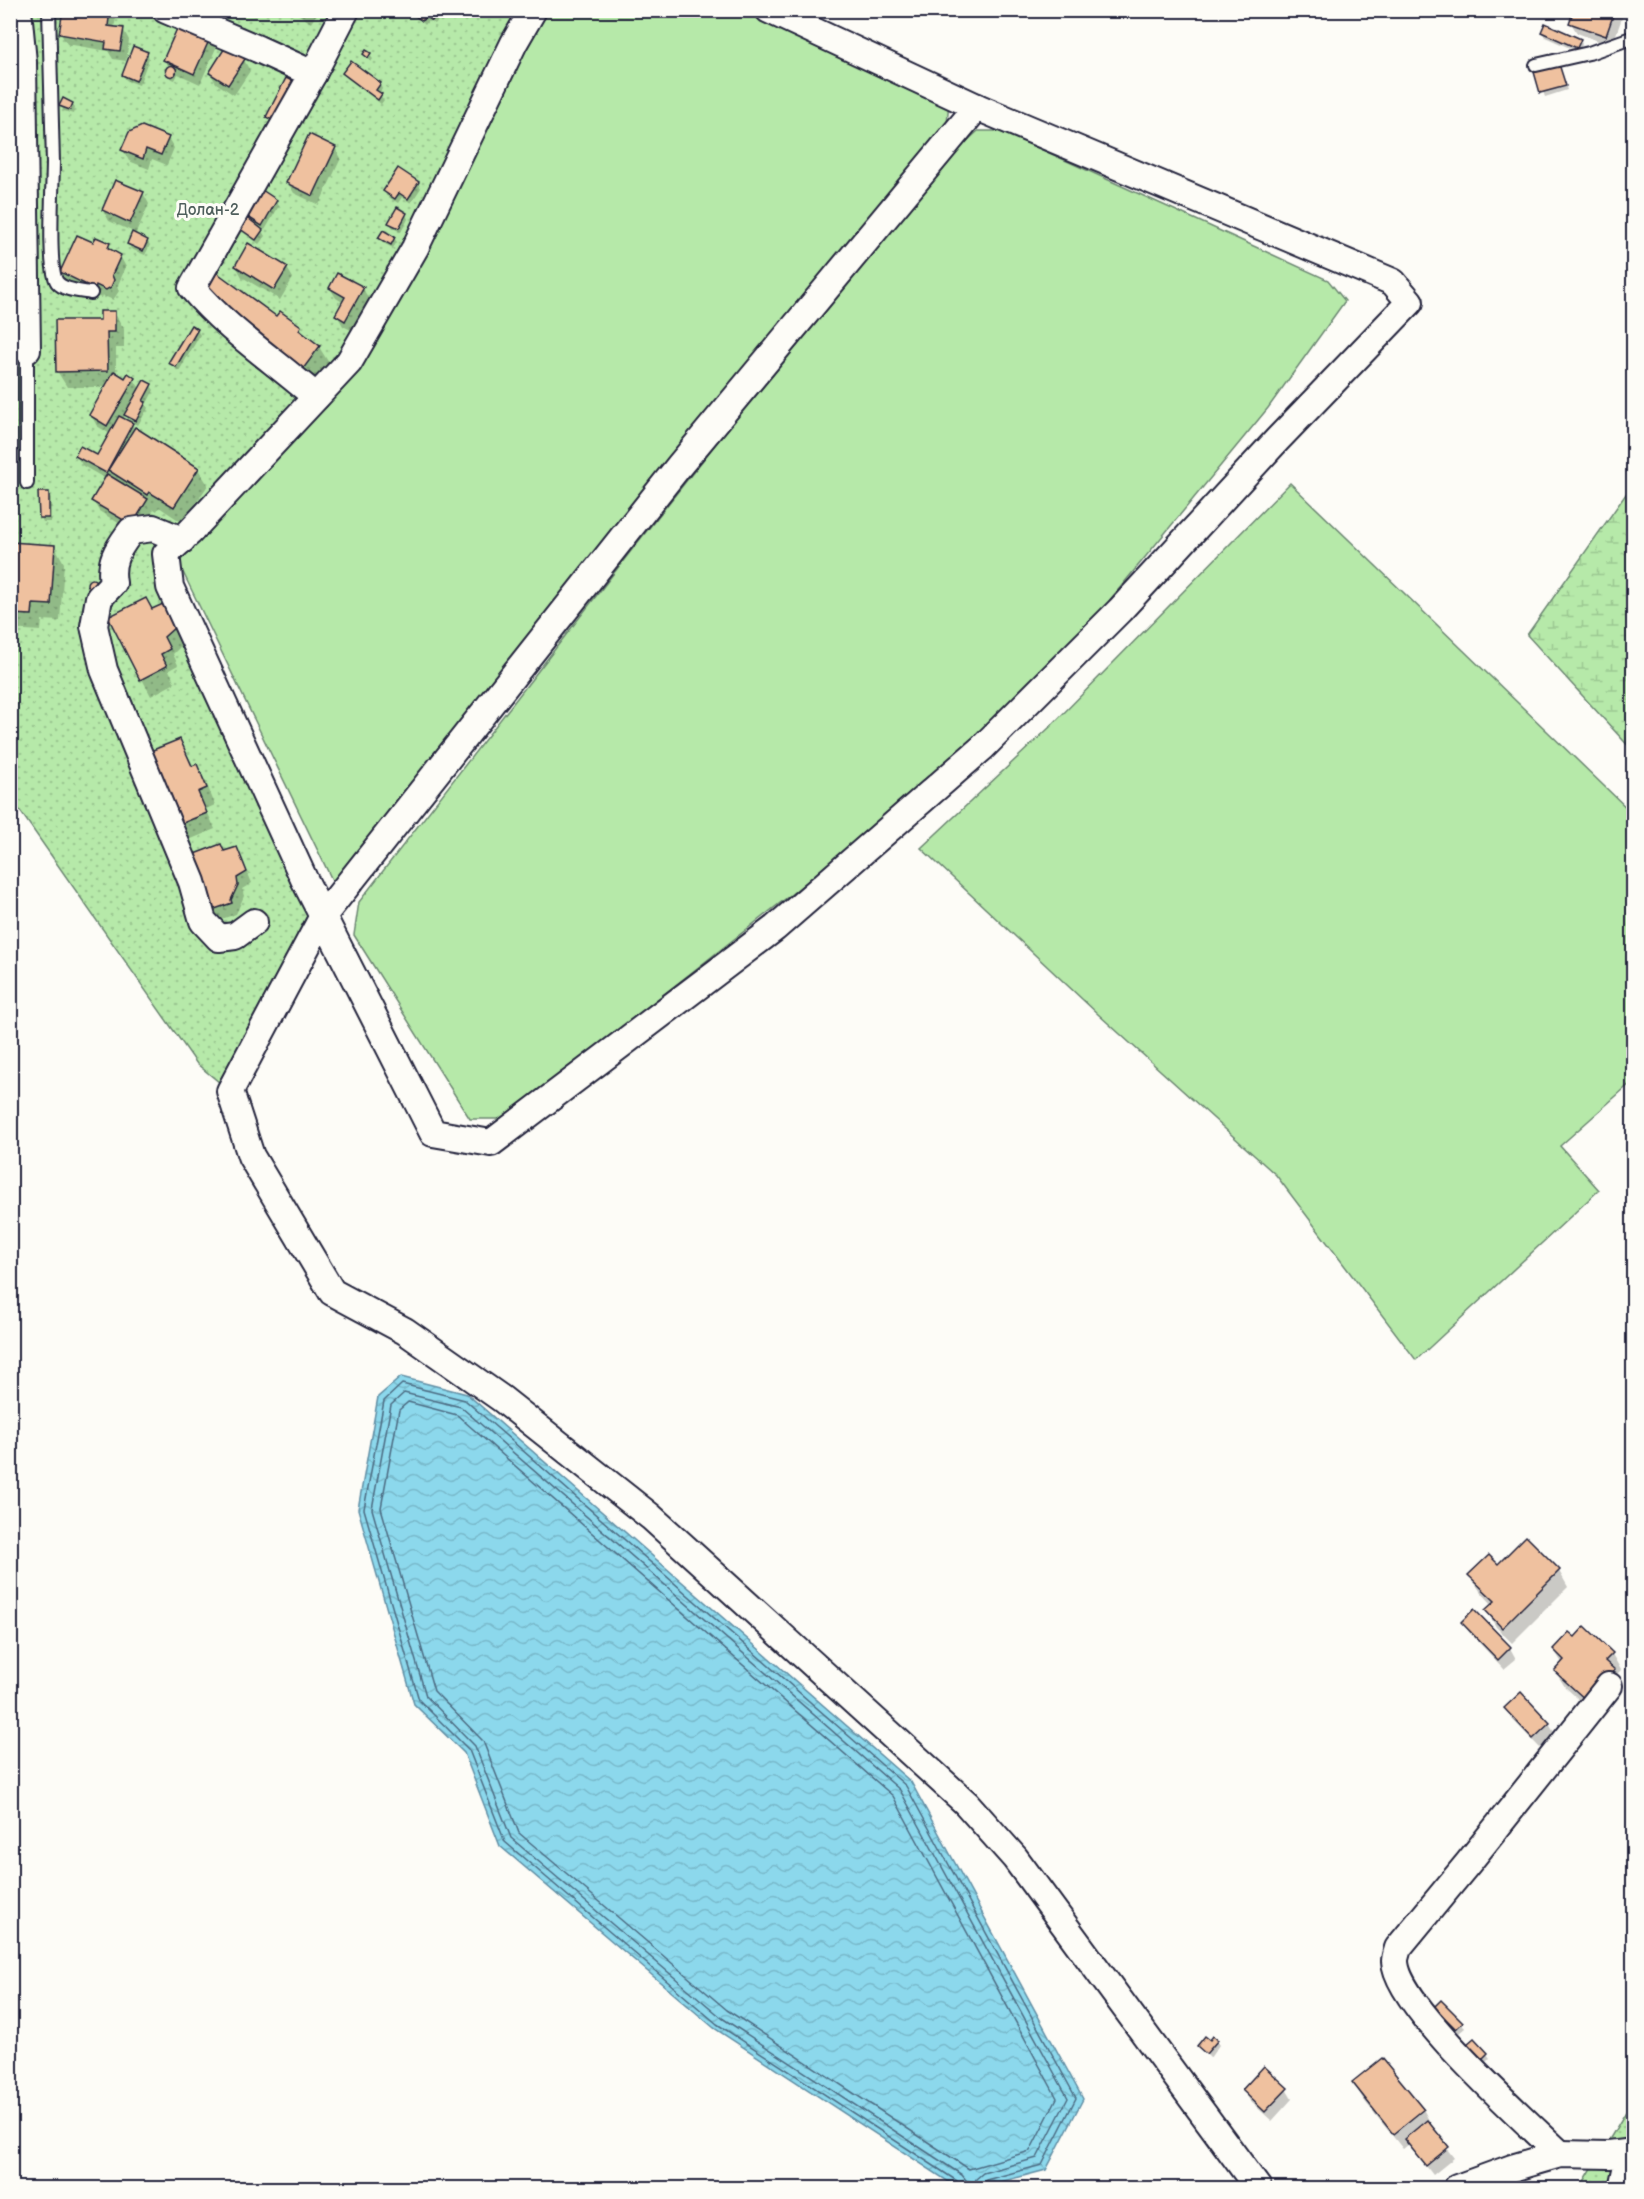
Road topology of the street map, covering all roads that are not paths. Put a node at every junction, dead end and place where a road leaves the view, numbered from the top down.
1 (18, 10) edge
2 (50, 10) edge
3 (166, 10) edge
4 (346, 10) edge
5 (533, 10) edge
6 (769, 10) edge
7 (1634, 37) edge
8 (1536, 65) dead end
9 (313, 74) junction
10 (977, 107) junction
11 (92, 293) dead end
12 (27, 350) joint
13 (316, 397) junction
14 (27, 483) dead end
15 (182, 540) junction
16 (323, 916) junction
17 (254, 922) dead end
18 (1609, 1686) dead end
19 (1632, 2152) edge
20 (1560, 2154) junction
21 (1258, 2188) edge
22 (1457, 2188) edge
23 (1622, 2188) edge

1 - 12 street
2 - 11 lane
3 - 9 street
4 - 9 street
5 - 13 street
6 - 10 street
7 - 8 lane
9 - 13 street
10 - 16 street
10 - 16 street
12 - 14 lane
13 - 15 street
15 - 16 street
15 - 17 street
16 - 21 street
18 - 20 street
19 - 20 street
19 - 23 street
20 - 22 street

